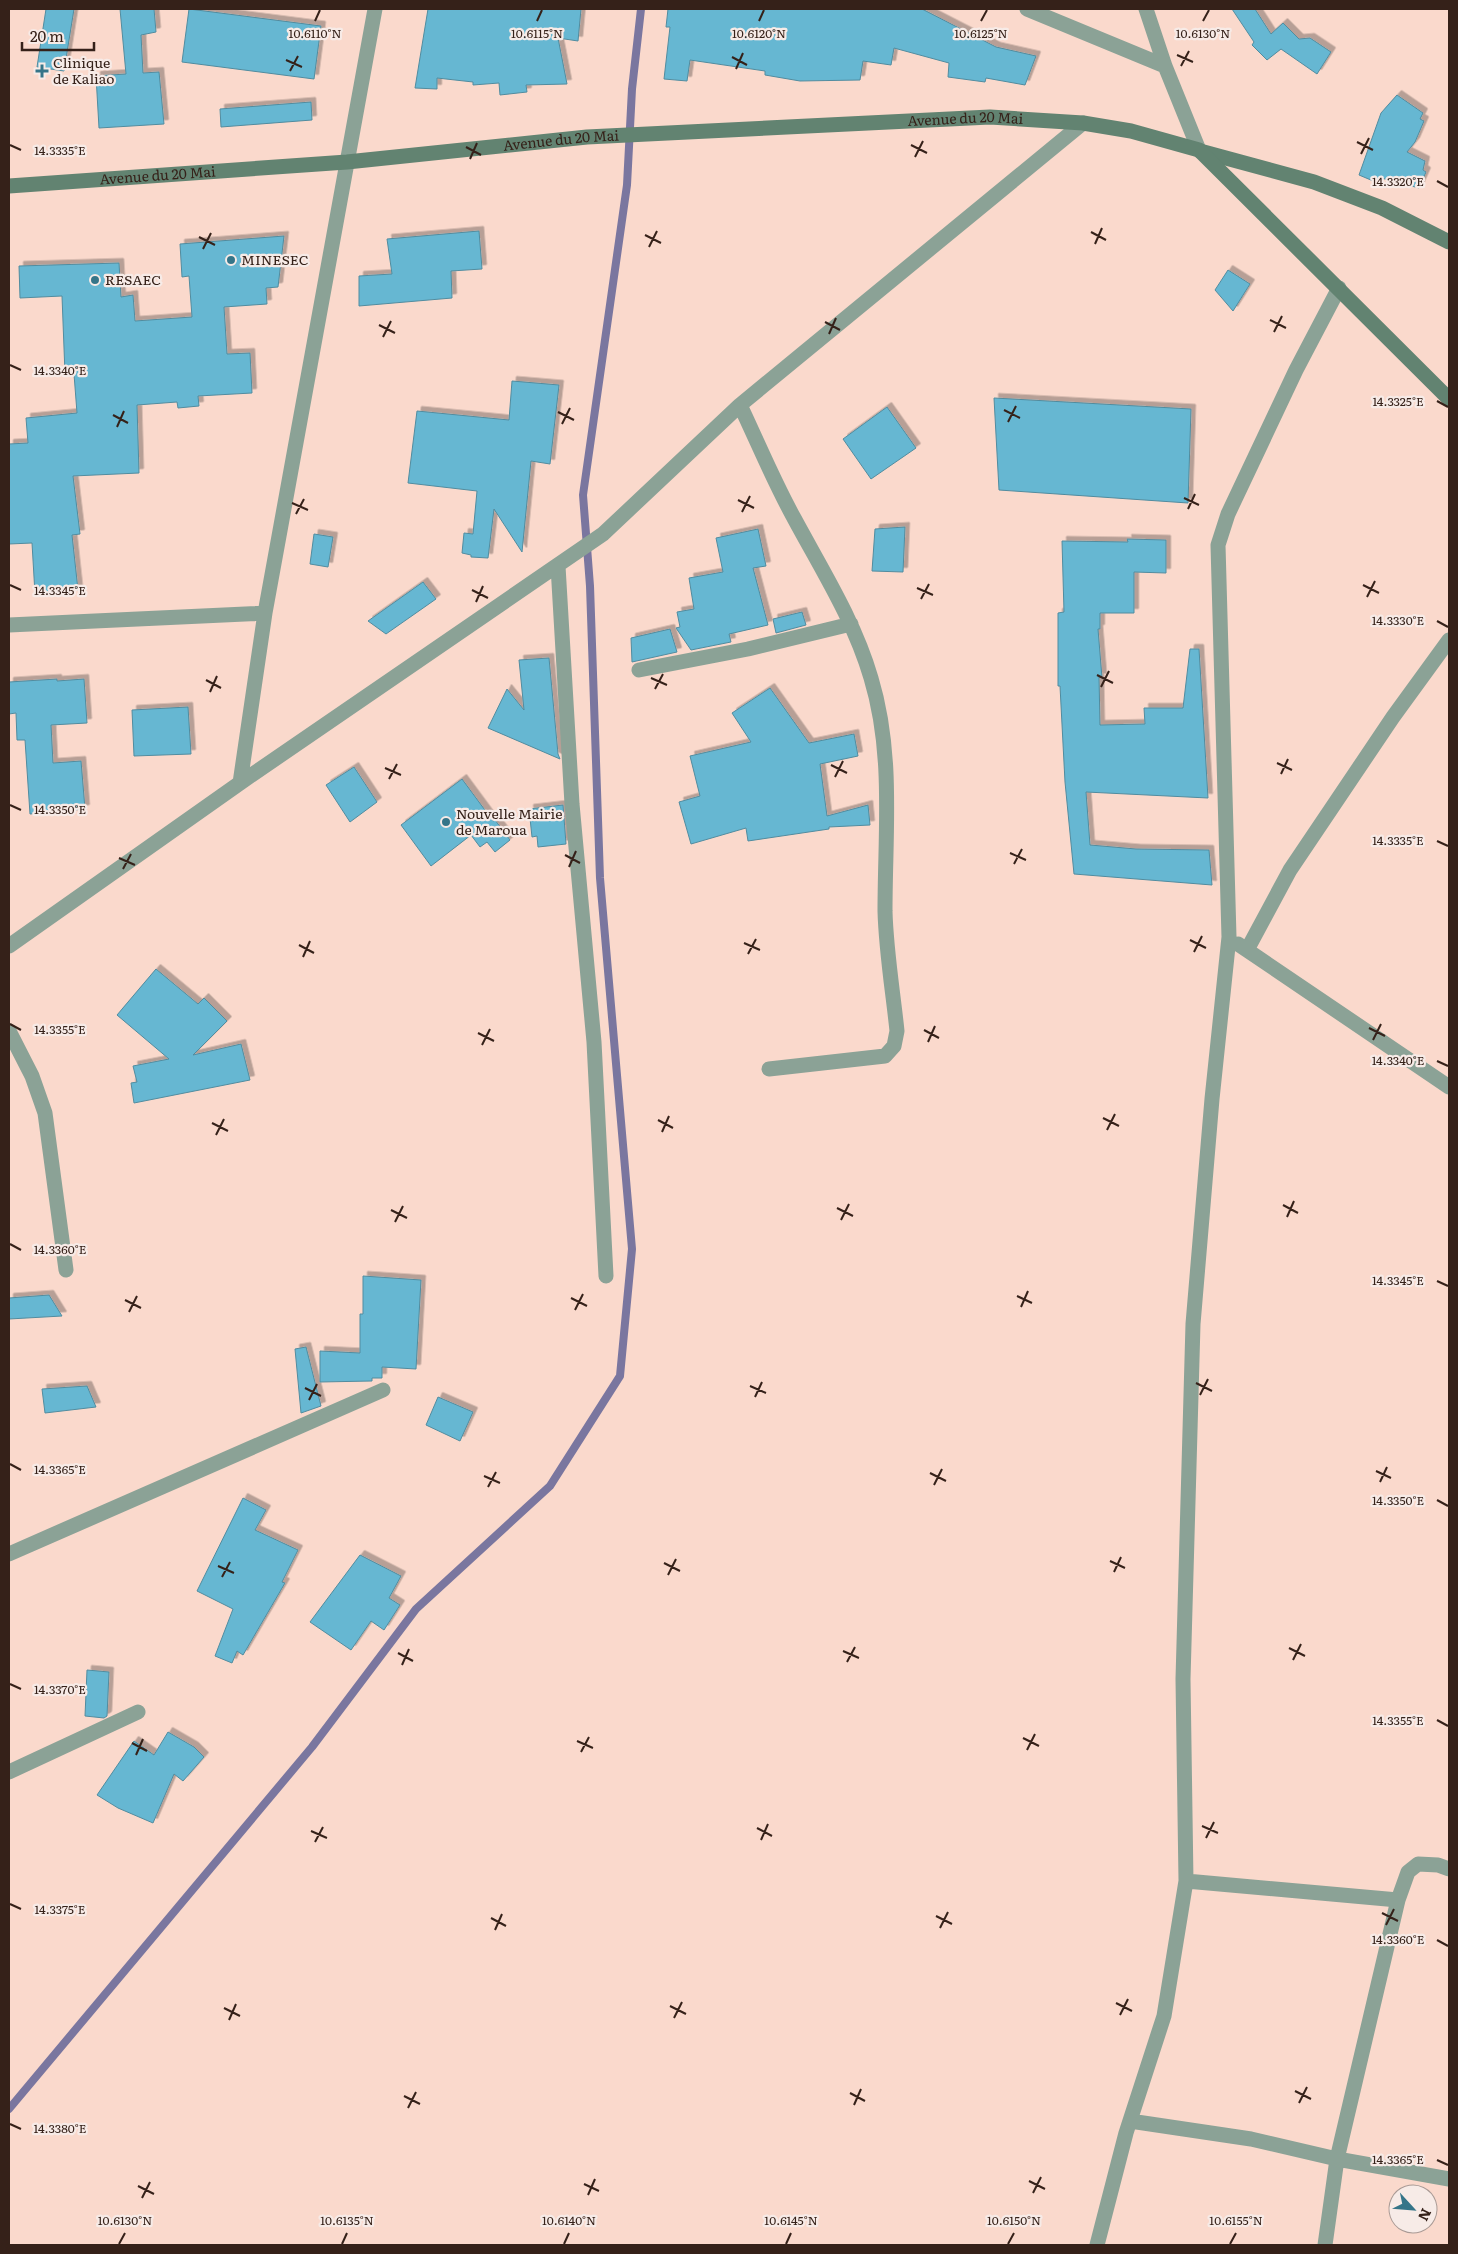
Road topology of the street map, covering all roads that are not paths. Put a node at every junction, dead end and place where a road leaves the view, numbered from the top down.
1 (375, 9) edge
2 (1027, 9) edge
3 (1146, 9) edge
4 (1165, 66) junction
5 (1083, 123) junction
6 (1199, 150) junction
7 (347, 162) junction
8 (9, 186) edge
9 (1449, 242) edge
10 (1339, 288) junction
11 (1449, 399) edge
12 (740, 405) junction
13 (563, 562) junction
14 (265, 613) junction
15 (850, 624) junction
16 (9, 625) edge
17 (1449, 640) edge
18 (639, 670) dead end
19 (240, 783) junction
20 (1229, 937) junction
21 (9, 946) edge
22 (1247, 950) junction
23 (9, 1031) edge
24 (769, 1069) dead end
25 (1449, 1087) edge
26 (66, 1270) dead end
27 (606, 1276) dead end
28 (383, 1390) dead end
29 (9, 1554) edge
30 (138, 1712) dead end
31 (9, 1772) edge
32 (1449, 1868) edge
33 (1186, 1881) junction
34 (1398, 1900) junction
35 (1130, 2121) junction
36 (1337, 2159) junction
37 (1449, 2179) edge
38 (1097, 2245) edge
39 (1325, 2245) edge

1 - 7 street
2 - 4 street
3 - 4 street
4 - 6 street
5 - 6 street, Avenue du 20 Mai
5 - 7 street, Avenue du 20 Mai
5 - 12 street
6 - 9 street, Avenue du 20 Mai
6 - 10 street
7 - 8 street, Avenue du 20 Mai
7 - 14 street
10 - 11 street
10 - 20 street
12 - 13 street
12 - 15 street
13 - 19 street
13 - 27 street
14 - 16 street
14 - 19 street
15 - 18 street
15 - 24 street
17 - 22 street
19 - 21 street
20 - 22 street
20 - 33 street
22 - 25 street
23 - 26 street
28 - 29 street
30 - 31 street
32 - 34 street
33 - 34 street
33 - 35 street
34 - 36 street
35 - 36 street
35 - 38 street
36 - 37 street
36 - 39 street

